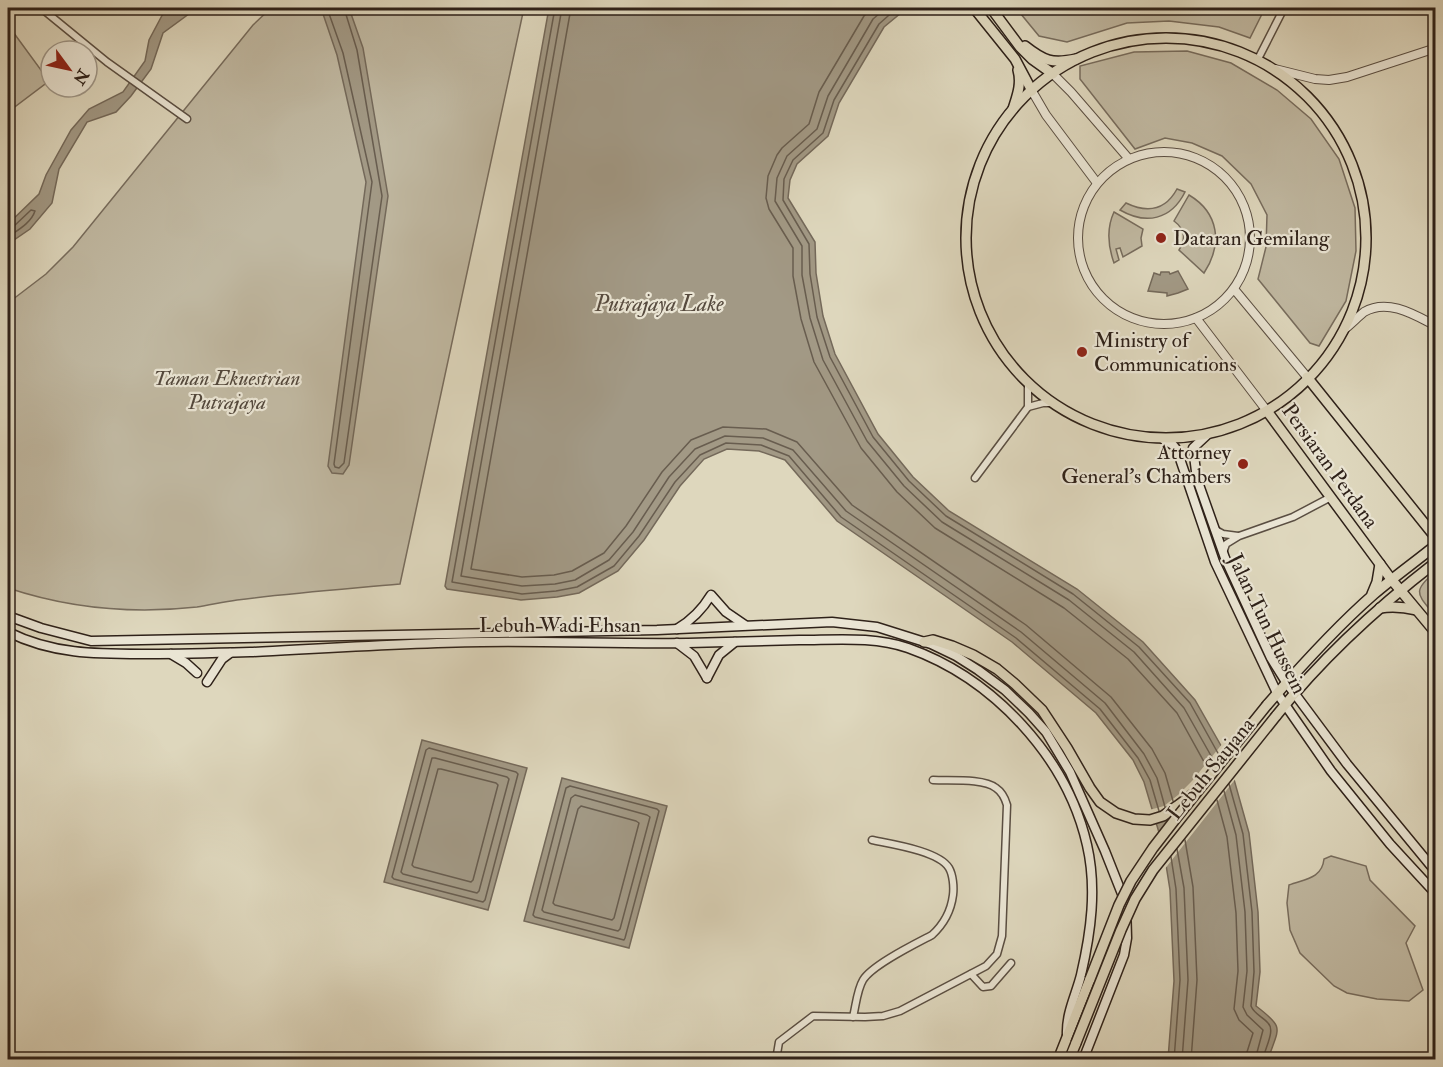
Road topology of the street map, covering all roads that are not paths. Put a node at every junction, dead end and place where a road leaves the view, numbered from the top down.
1 (41, 8) edge
2 (974, 8) edge
3 (991, 8) edge
4 (1284, 8) edge
5 (1012, 35) junction
6 (1436, 48) edge
7 (1088, 57) junction
8 (1258, 58) junction
9 (1015, 59) junction
10 (1275, 69) junction
11 (1053, 74) junction
12 (1032, 91) junction
13 (1013, 112) junction
14 (187, 119) dead end
15 (1129, 159) junction
16 (1097, 183) junction
17 (1234, 289) junction
18 (1196, 318) junction
19 (1436, 326) edge
20 (1346, 327) junction
21 (1307, 376) junction
22 (1028, 382) junction
23 (1054, 403) junction
24 (1028, 407) junction
25 (1267, 411) junction
26 (1208, 434) junction
27 (1163, 439) junction
28 (975, 478) dead end
29 (1331, 497) junction
30 (1215, 529) junction
31 (1432, 529) edge
32 (1239, 536) junction
33 (1436, 538) edge
34 (1436, 545) edge
35 (1223, 553) junction
36 (1436, 562) edge
37 (1380, 564) junction
38 (1391, 579) junction
39 (1400, 590) junction
40 (1371, 597) junction
41 (1380, 608) junction
42 (1416, 610) junction
43 (8, 616) edge
44 (747, 626) junction
45 (677, 629) junction
46 (8, 632) edge
47 (1436, 633) edge
48 (735, 642) junction
49 (924, 642) junction
50 (677, 643) junction
51 (230, 653) junction
52 (170, 654) junction
53 (197, 673) dead end
54 (207, 682) dead end
55 (1286, 682) junction
56 (1277, 693) junction
57 (1295, 694) junction
58 (1285, 705) junction
59 (933, 780) dead end
60 (1199, 788) junction
61 (872, 840) dead end
62 (1436, 872) edge
63 (1436, 894) edge
64 (1011, 963) dead end
65 (970, 974) junction
66 (1085, 979) junction
67 (854, 1017) junction
68 (776, 1059) edge
69 (1058, 1059) edge
70 (1069, 1059) edge
71 (1083, 1059) edge

1 - 14 street
2 - 9 main road
3 - 5 main road
4 - 8 street
5 - 7 main road
5 - 11 main road
6 - 10 street
7 - 8 main road
7 - 11 main road
8 - 10 main road
9 - 12 main road
9 - 13 main road
10 - 20 main road
11 - 12 main road
11 - 15 street
12 - 13 main road
12 - 16 street
13 - 22 main road
15 - 16 street
15 - 17 street
16 - 18 street
17 - 18 street
17 - 21 street, Persiaran Perdana
18 - 25 street, Persiaran Perdana
19 - 20 street
20 - 21 main road
21 - 25 main road
21 - 31 main road, Persiaran Perdana
22 - 23 main road
22 - 24 street
23 - 24 street
23 - 27 main road
24 - 28 street
25 - 26 main road
25 - 29 main road, Persiaran Perdana
26 - 27 main road
26 - 30 main road, Jalan Tun Hussein
27 - 56 main road, Jalan Tun Hussein
29 - 32 street
29 - 37 main road, Persiaran Perdana
30 - 32 street
30 - 35 main road, Jalan Tun Hussein
31 - 33 main road, Persiaran Perdana
32 - 35 street
34 - 38 main road, Lebuh Saujana
35 - 55 main road, Jalan Tun Hussein
36 - 39 main road, Lebuh Saujana
37 - 38 main road, Persiaran Perdana
37 - 40 main road
38 - 39 main road, Persiaran Perdana
38 - 40 main road, Lebuh Saujana
39 - 41 main road, Lebuh Saujana
39 - 42 main road, Persiaran Perdana
40 - 55 main road, Lebuh Saujana
41 - 42 main road
41 - 57 main road, Lebuh Saujana
42 - 47 main road, Persiaran Perdana
43 - 45 main road, Lebuh Wadi Ehsan
44 - 45 main road, Lebuh Wadi Ehsan
44 - 45 main road
44 - 49 main road, Lebuh Wadi Ehsan
46 - 52 main road, Lebuh Wadi Ehsan
48 - 50 main road, Lebuh Wadi Ehsan
48 - 50 main road
48 - 66 main road, Lebuh Wadi Ehsan
49 - 60 main road, bridge
49 - 71 main road, Lebuh Wadi Ehsan
50 - 51 main road, Lebuh Wadi Ehsan
51 - 52 main road, Lebuh Wadi Ehsan
51 - 54 main road
52 - 53 main road
55 - 56 main road, Lebuh Saujana
55 - 57 main road, Jalan Tun Hussein
56 - 58 main road, Jalan Tun Hussein
56 - 60 main road, Lebuh Saujana, bridge
57 - 58 main road, Lebuh Saujana
57 - 62 main road, Jalan Tun Hussein
58 - 63 main road, Jalan Tun Hussein
58 - 70 main road, Lebuh Saujana, bridge
59 - 65 street
60 - 66 main road, Lebuh Saujana, bridge
61 - 67 street
64 - 65 street
65 - 67 street
66 - 69 main road, Lebuh Saujana
67 - 68 street

